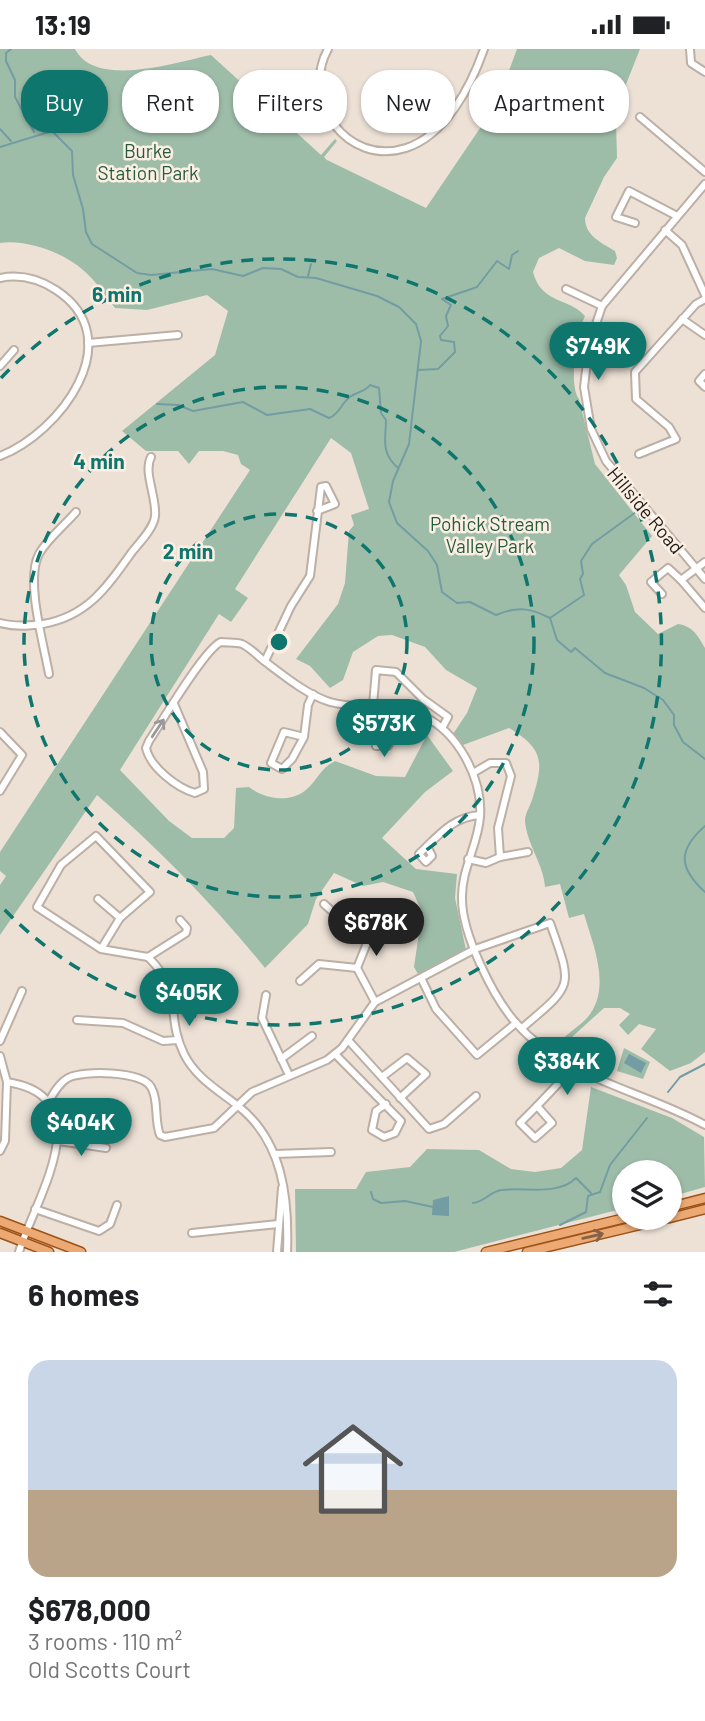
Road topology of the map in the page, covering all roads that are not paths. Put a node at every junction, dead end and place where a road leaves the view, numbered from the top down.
1 (328, 49) edge
2 (484, 49) edge
3 (690, 49) edge
4 (321, 70) edge
5 (705, 72) edge
6 (455, 105) edge
7 (640, 117) dead end
8 (340, 133) edge
9 (430, 133) edge
10 (705, 172) edge
11 (705, 184) edge
12 (677, 216) junction
13 (635, 223) dead end
14 (665, 230) junction
15 (0, 278) edge
16 (566, 289) dead end
17 (705, 297) edge
18 (602, 306) junction
19 (682, 319) junction
20 (178, 335) dead end
21 (705, 335) edge
22 (88, 343) junction
23 (14, 350) dead end
24 (0, 366) edge
25 (705, 374) edge
26 (705, 387) edge
27 (639, 454) dead end
28 (0, 456) edge
29 (151, 457) dead end
30 (317, 511) dead end
31 (76, 512) dead end
32 (705, 562) edge
33 (696, 569) junction
34 (705, 579) edge
35 (681, 580) junction
36 (662, 594) dead end
37 (705, 608) edge
38 (0, 623) edge
39 (41, 624) junction
40 (265, 661) junction
41 (49, 674) dead end
42 (313, 694) junction
43 (174, 704) junction
44 (373, 705) junction
45 (442, 728) junction
46 (376, 729) dead end
47 (0, 732) edge
48 (304, 737) junction
49 (473, 773) junction
50 (0, 791) edge
51 (481, 815) junction
52 (427, 846) dead end
53 (528, 852) dead end
54 (500, 857) junction
55 (468, 859) junction
56 (99, 899) dead end
57 (324, 904) dead end
58 (120, 918) junction
59 (180, 920) dead end
60 (368, 943) junction
61 (101, 949) junction
62 (475, 950) junction
63 (148, 957) junction
64 (357, 968) junction
65 (422, 980) junction
66 (300, 981) dead end
67 (22, 991) dead end
68 (266, 995) dead end
69 (375, 1002) junction
70 (77, 1020) dead end
71 (516, 1023) junction
72 (522, 1028) junction
73 (312, 1036) dead end
74 (178, 1040) junction
75 (348, 1040) junction
76 (0, 1041) edge
77 (335, 1054) junction
78 (0, 1056) edge
79 (281, 1059) junction
80 (573, 1068) junction
81 (289, 1075) junction
82 (382, 1077) junction
83 (7, 1082) junction
84 (476, 1096) dead end
85 (400, 1098) junction
86 (48, 1103) junction
87 (386, 1104) junction
88 (239, 1106) junction
89 (537, 1106) junction
90 (705, 1124) edge
91 (59, 1141) junction
92 (106, 1148) dead end
93 (0, 1151) edge
94 (331, 1152) dead end
95 (275, 1154) junction
96 (282, 1186) junction
97 (705, 1199) edge
98 (682, 1204) edge
99 (117, 1205) dead end
100 (35, 1209) junction
101 (705, 1209) edge
102 (682, 1215) edge
103 (0, 1221) edge
104 (612, 1221) edge
105 (278, 1224) junction
106 (619, 1230) edge
107 (25, 1232) junction
108 (0, 1233) edge
109 (192, 1233) dead end
110 (22, 1242) junction
111 (19, 1252) edge
112 (49, 1252) edge
113 (81, 1252) edge
114 (277, 1252) edge
115 (287, 1252) edge
116 (486, 1252) edge
117 (527, 1252) edge

1 - 4 street
2 - 6 street
3 - 5 street
7 - 10 street
8 - 9 street
11 - 12 street, Hillside Road
12 - 13 street
12 - 14 street, Hillside Road
14 - 17 street
14 - 18 street, Hillside Road
15 - 22 street
16 - 18 street
17 - 19 street
18 - 33 street, Hillside Road
19 - 21 street
19 - 27 street
20 - 22 street
22 - 28 street
23 - 24 street
25 - 26 street
29 - 39 street
30 - 40 street
31 - 39 street
32 - 33 street
33 - 34 street, Hillside Road
33 - 35 street
35 - 36 street
35 - 37 street
38 - 39 street
39 - 41 street
40 - 42 street
40 - 43 street
42 - 44 street
42 - 48 street
43 -> 43 street
44 - 45 street
44 - 45 street
44 - 46 street
45 - 49 street
47 - 50 street
48 - 48 street
49 - 51 street
49 - 54 street
51 - 52 street
51 - 55 street
53 - 54 street
54 - 55 street
55 - 62 street
56 - 58 street
57 - 60 street
58 - 61 street
58 - 61 street
59 - 63 street
60 - 60 street
60 - 64 street
61 - 63 street
62 - 65 street
62 - 71 street
62 - 72 street
63 - 74 street
64 - 66 street
64 - 69 street
65 - 69 street
65 - 71 street
67 - 76 street
68 - 79 street
69 - 75 street
70 - 74 street
71 - 72 street
72 - 80 street
73 - 79 street
74 - 88 street
75 - 77 street
75 - 82 street
77 - 81 street
77 - 87 street
78 - 83 street
79 - 81 street
80 - 89 street
80 - 90 street
81 - 88 street
82 - 85 street
82 - 85 street
83 - 86 street
83 - 93 street
84 - 85 street
86 - 88 street
86 - 91 street
87 - 87 street
88 - 95 street
89 - 89 street
91 - 92 street
91 - 100 street
94 - 95 street
95 - 96 street
96 - 105 street
96 - 115 street
97 - 98 main road
99 - 100 street
100 - 107 street
101 - 102 main road
103 - 107 main road
104 - 116 main road
105 - 109 street
105 - 114 street
117 -> 106 main road
107 - 110 street
107 - 113 main road
108 - 110 main road
110 - 111 street
110 - 112 main road

